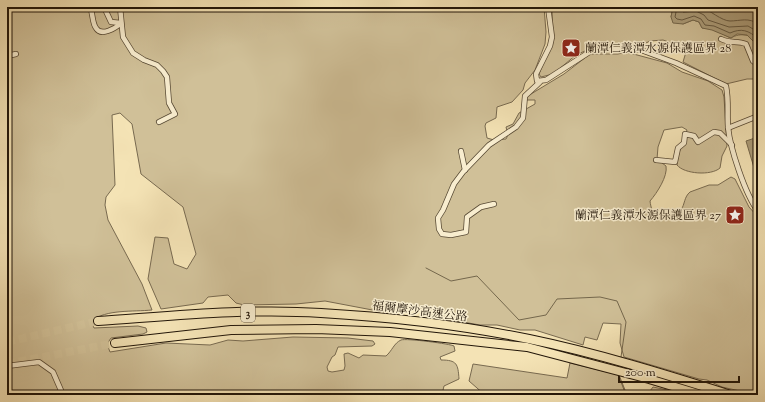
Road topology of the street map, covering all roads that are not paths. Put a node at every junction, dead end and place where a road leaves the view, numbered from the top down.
1 (90, 7) edge
2 (104, 7) edge
3 (120, 7) edge
4 (548, 7) edge
5 (121, 23) junction
6 (721, 40) dead end
7 (16, 54) dead end
8 (7, 56) edge
9 (758, 65) edge
10 (540, 82) junction
11 (758, 116) edge
12 (160, 122) dead end
13 (728, 128) junction
14 (732, 145) junction
15 (461, 151) dead end
16 (656, 160) dead end
17 (465, 170) junction
18 (494, 204) dead end
19 (758, 211) edge
20 (98, 321) tunnel mouth
21 (116, 342) tunnel mouth
22 (586, 358) junction
23 (7, 366) edge
24 (650, 375) junction
25 (63, 395) edge
26 (702, 395) edge
27 (731, 395) edge

1 - 5 street
2 - 5 street
3 - 5 street
4 - 10 street
5 - 12 street
6 - 9 street
7 - 8 street
10 - 13 street
10 - 17 street
11 - 13 street
13 - 14 street
14 - 16 street
14 - 19 street
15 - 17 street
17 - 18 street
20 - 22 highway, 福爾摩沙高速公路 / 3
21 - 22 highway, 福爾摩沙高速公路 / 3
22 - 24 highway, 福爾摩沙高速公路 / 3
23 - 25 street
24 - 26 highway, 福爾摩沙高速公路 / 3
24 - 27 highway, 福爾摩沙高速公路 / 3

